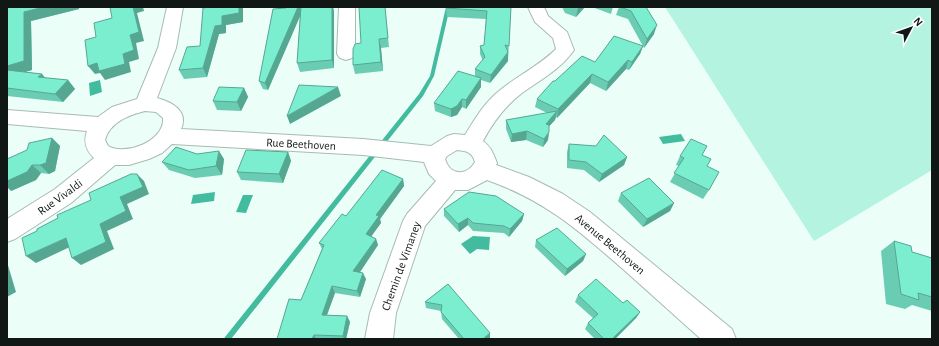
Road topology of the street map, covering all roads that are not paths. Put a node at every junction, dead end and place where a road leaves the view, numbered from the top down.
1 (175, 7) edge
2 (347, 7) edge
3 (536, 7) edge
4 (346, 54) dead end
5 (145, 104) junction
6 (7, 117) edge
7 (102, 125) junction
8 (167, 136) junction
9 (470, 143) junction
10 (435, 155) junction
11 (109, 158) junction
12 (484, 170) junction
13 (450, 180) junction
14 (7, 232) edge
15 (379, 339) edge
16 (722, 339) edge

1 - 5 street
2 - 4 street
3 - 9 street
5 - 7 street
5 - 8 street
6 - 7 street
7 - 11 street
8 - 10 street, Rue Beethoven
8 - 11 street
9 - 10 street
9 - 12 street
10 - 13 street
11 - 14 street, Rue Vivaldi
12 - 13 street
12 - 16 street, Avenue Beethoven
13 - 15 street, Chemin de Vimaney

